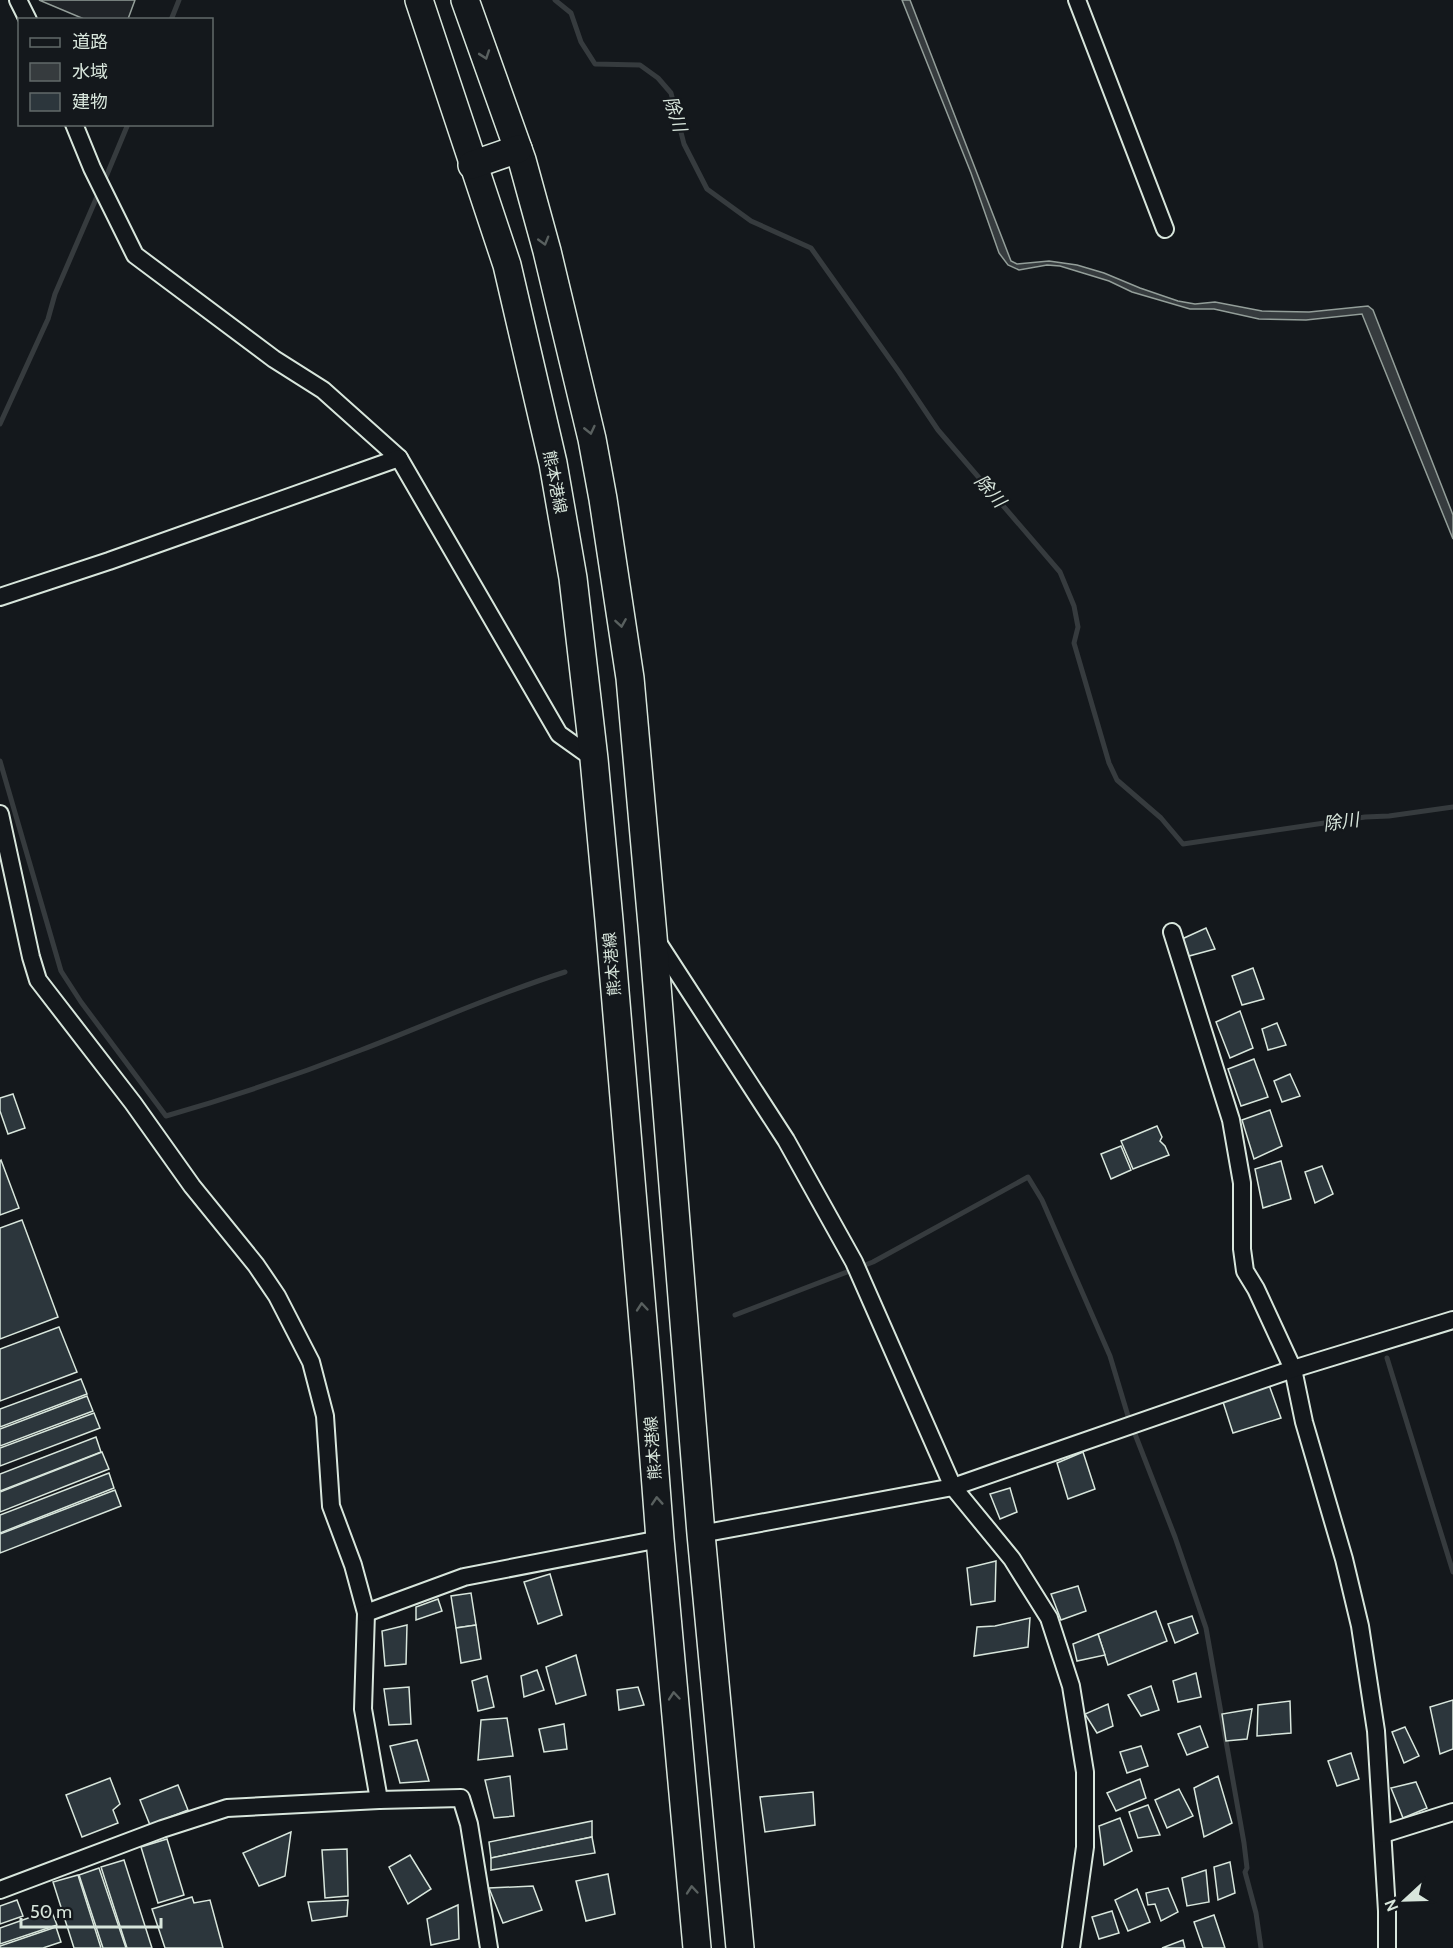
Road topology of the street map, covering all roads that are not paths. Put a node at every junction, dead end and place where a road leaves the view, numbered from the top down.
1 (18, 0) edge
2 (419, 0) edge
3 (465, 0) edge
4 (1077, 0) edge
5 (27, 18) edge
6 (75, 126) edge
7 (518, 149) junction
8 (472, 165) junction
9 (1165, 229) dead end
10 (399, 458) junction
11 (0, 597) edge
12 (594, 759) junction
13 (0, 814) edge
14 (1172, 932) dead end
15 (653, 936) junction
16 (1453, 1320) edge
17 (1293, 1369) junction
18 (953, 1487) junction
19 (701, 1534) junction
20 (660, 1539) junction
21 (366, 1613) junction
22 (380, 1800) junction
23 (1453, 1812) edge
24 (1383, 1834) junction
25 (0, 1890) edge
26 (489, 1948) edge
27 (697, 1948) edge
28 (740, 1948) edge
29 (1071, 1948) edge
30 (1387, 1948) edge

1 - 5 street
2 - 8 main road, 熊本港線
3 -> 7 main road
4 - 9 street
6 - 10 street
7 - 8 main road
7 -> 15 main road
8 - 12 main road, 熊本港線
10 - 11 street
10 - 12 street
20 -> 12 main road, 熊本港線
13 - 21 street
14 - 17 street
15 - 18 street
15 - 19 main road
16 - 17 street
17 - 18 street
17 - 24 street
18 - 19 street
18 - 29 street
19 - 28 main road
20 - 21 street
27 -> 20 main road, 熊本港線
21 - 22 street
22 - 25 street
22 - 26 street
23 - 24 street
24 - 30 street

